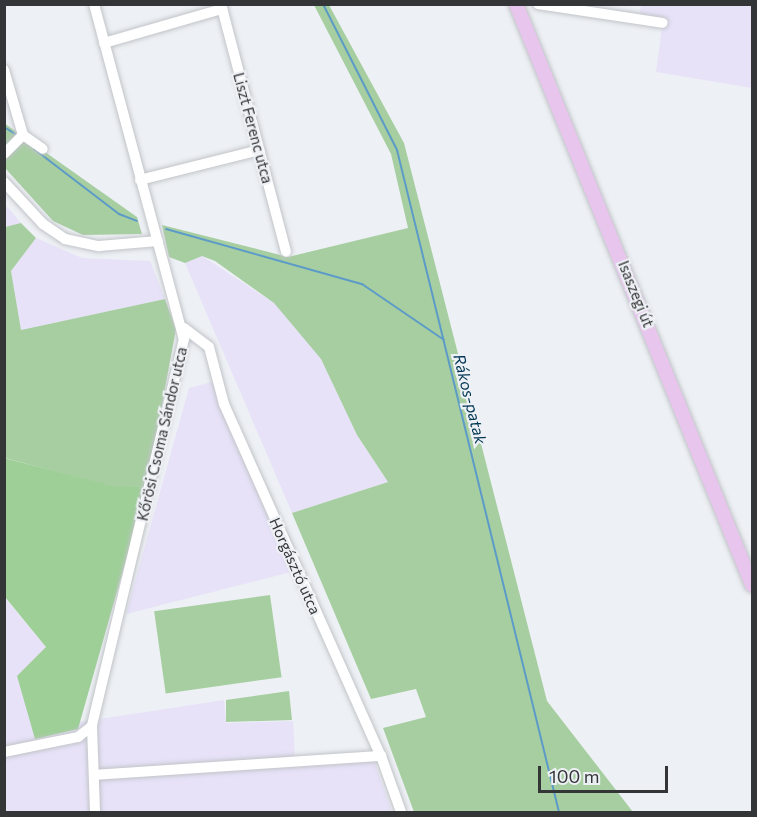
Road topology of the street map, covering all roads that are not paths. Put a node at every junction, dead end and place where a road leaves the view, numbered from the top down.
1 (94, 4) edge
2 (516, 4) edge
3 (538, 4) edge
4 (221, 7) edge
5 (663, 23) dead end
6 (105, 43) junction
7 (4, 70) edge
8 (23, 135) junction
9 (43, 149) dead end
10 (258, 150) junction
11 (4, 154) edge
12 (140, 180) junction
13 (4, 182) edge
14 (158, 240) junction
15 (286, 252) dead end
16 (184, 328) junction
17 (753, 585) edge
18 (92, 726) junction
19 (4, 752) edge
20 (381, 756) junction
21 (94, 775) junction
22 (95, 813) edge
23 (401, 813) edge

1 - 6 street, Kőrösi Csoma Sándor utca
2 - 17 main road, Isaszegi út
3 - 5 street
4 - 6 street
4 - 10 street, Liszt Ferenc utca
6 - 12 street, Kőrösi Csoma Sándor utca
7 - 8 street
8 - 9 street
8 - 11 street
10 - 12 street
10 - 15 street, Liszt Ferenc utca
12 - 14 street, Kőrösi Csoma Sándor utca
13 - 14 street
14 - 16 street, Kőrösi Csoma Sándor utca
16 - 18 street, Kőrösi Csoma Sándor utca
16 - 20 street, Horgásztó utca
18 - 19 street
18 - 21 street, Kőrösi Csoma Sándor utca
20 - 21 street
20 - 23 street, Horgásztó utca
21 - 22 street, Kőrösi Csoma Sándor utca

